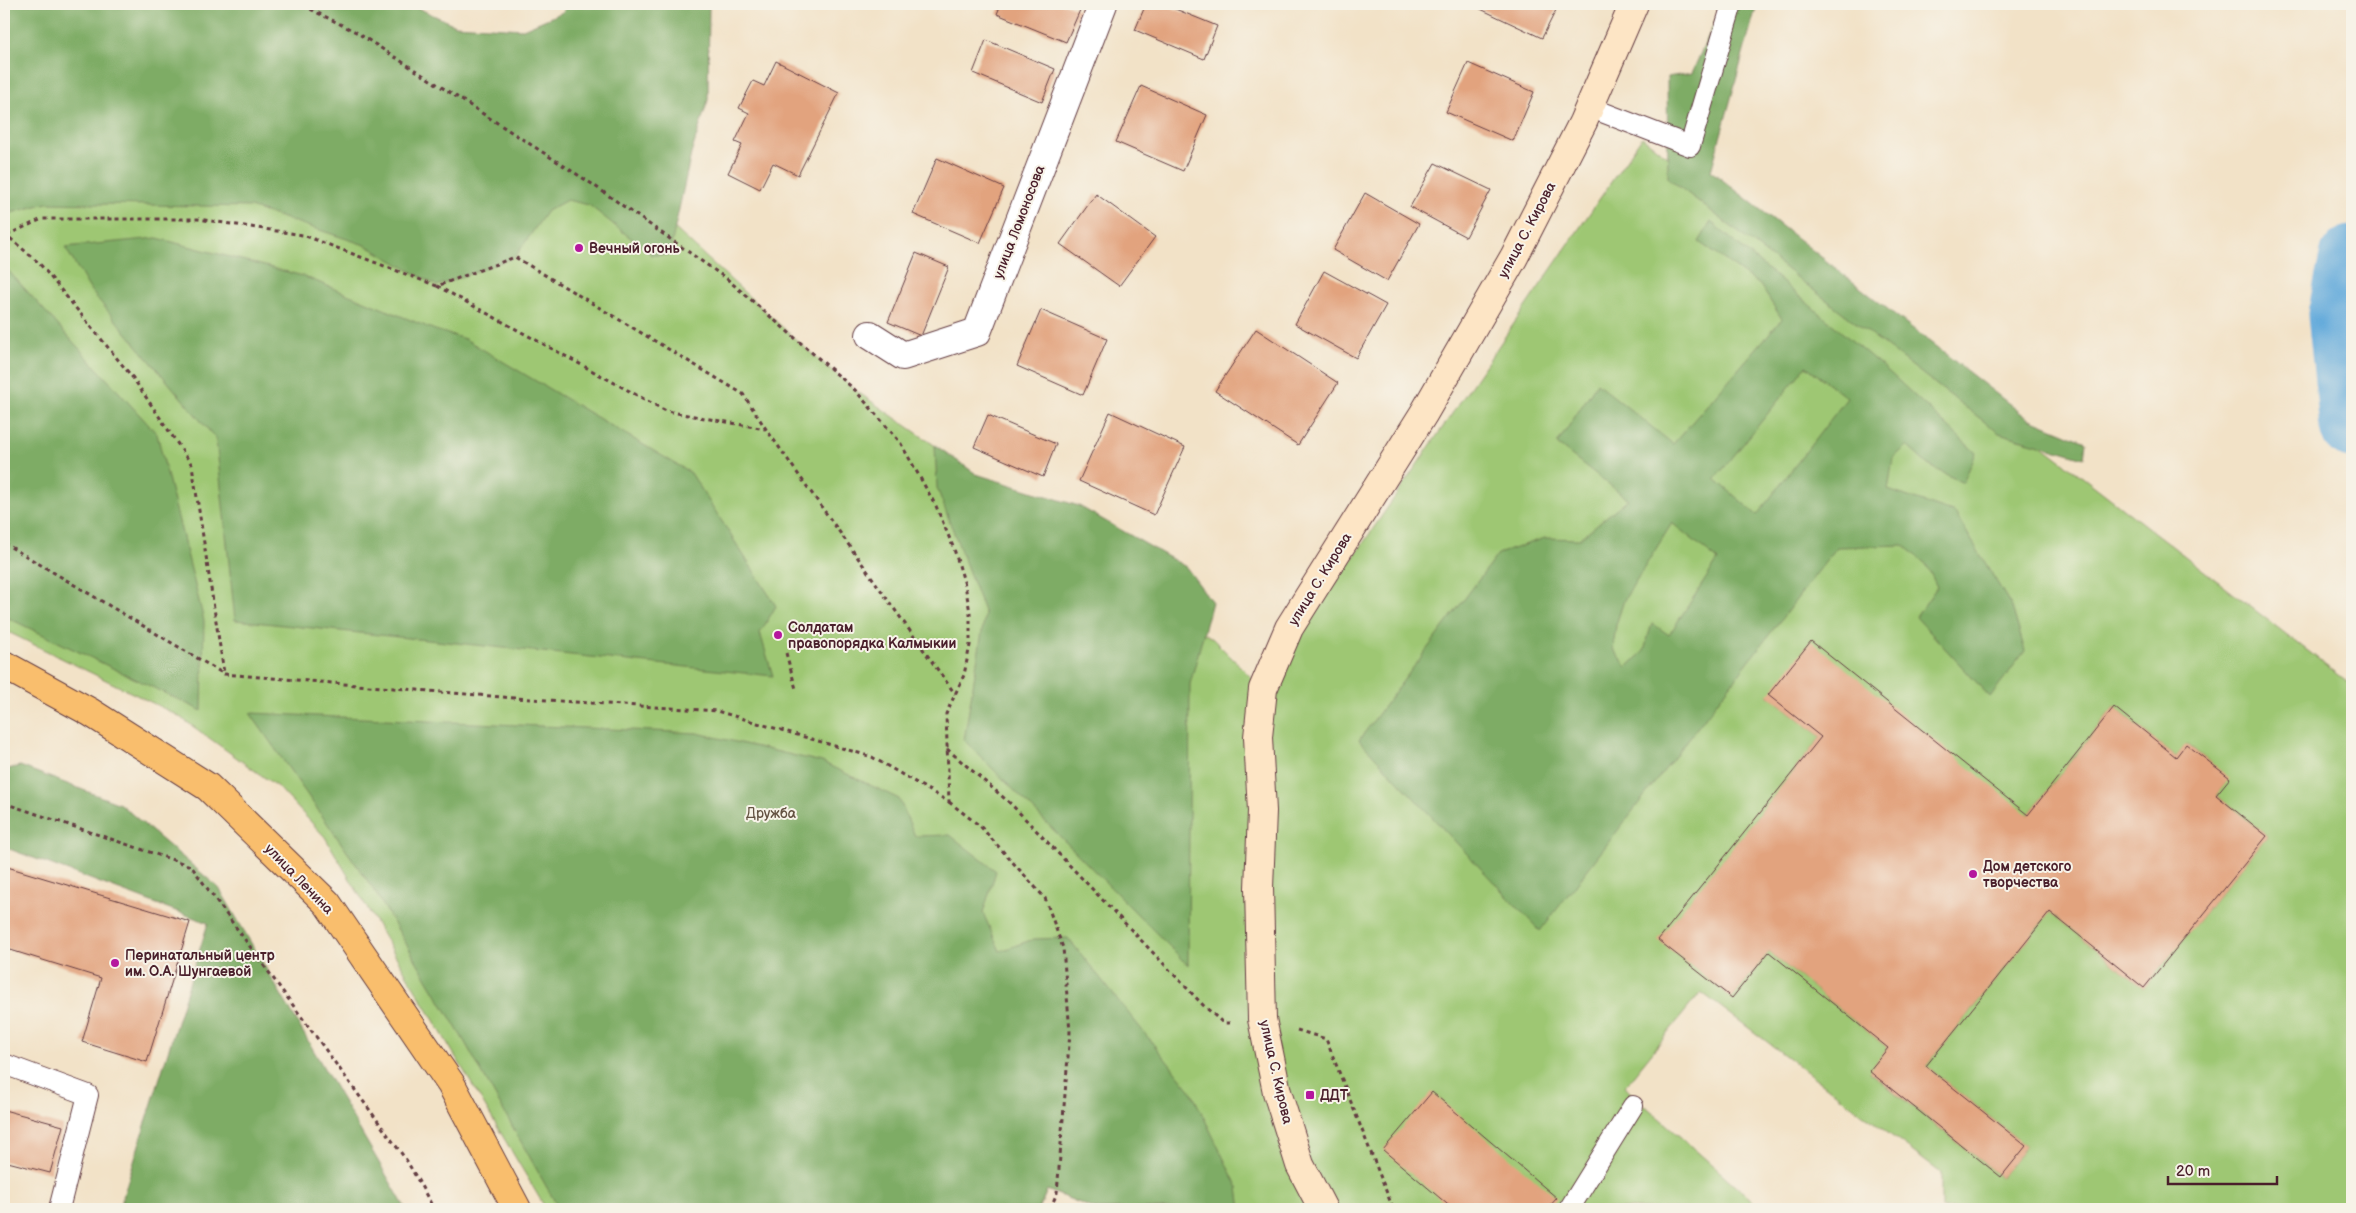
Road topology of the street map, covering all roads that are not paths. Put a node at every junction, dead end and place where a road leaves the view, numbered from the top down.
1 (1103, 4) edge
2 (1634, 4) edge
3 (1732, 4) edge
4 (1589, 107) junction
5 (870, 335) dead end
6 (4, 665) edge
7 (4, 1064) edge
8 (1633, 1106) dead end
9 (58, 1209) edge
10 (517, 1209) edge
11 (1323, 1209) edge
12 (1570, 1209) edge

1 - 5 street, улица Ломоносова
2 - 4 main road, улица С. Кирова
3 - 4 lane
4 - 11 main road, улица С. Кирова
6 - 10 main road, улица Ленина
7 - 9 lane
8 - 12 lane

